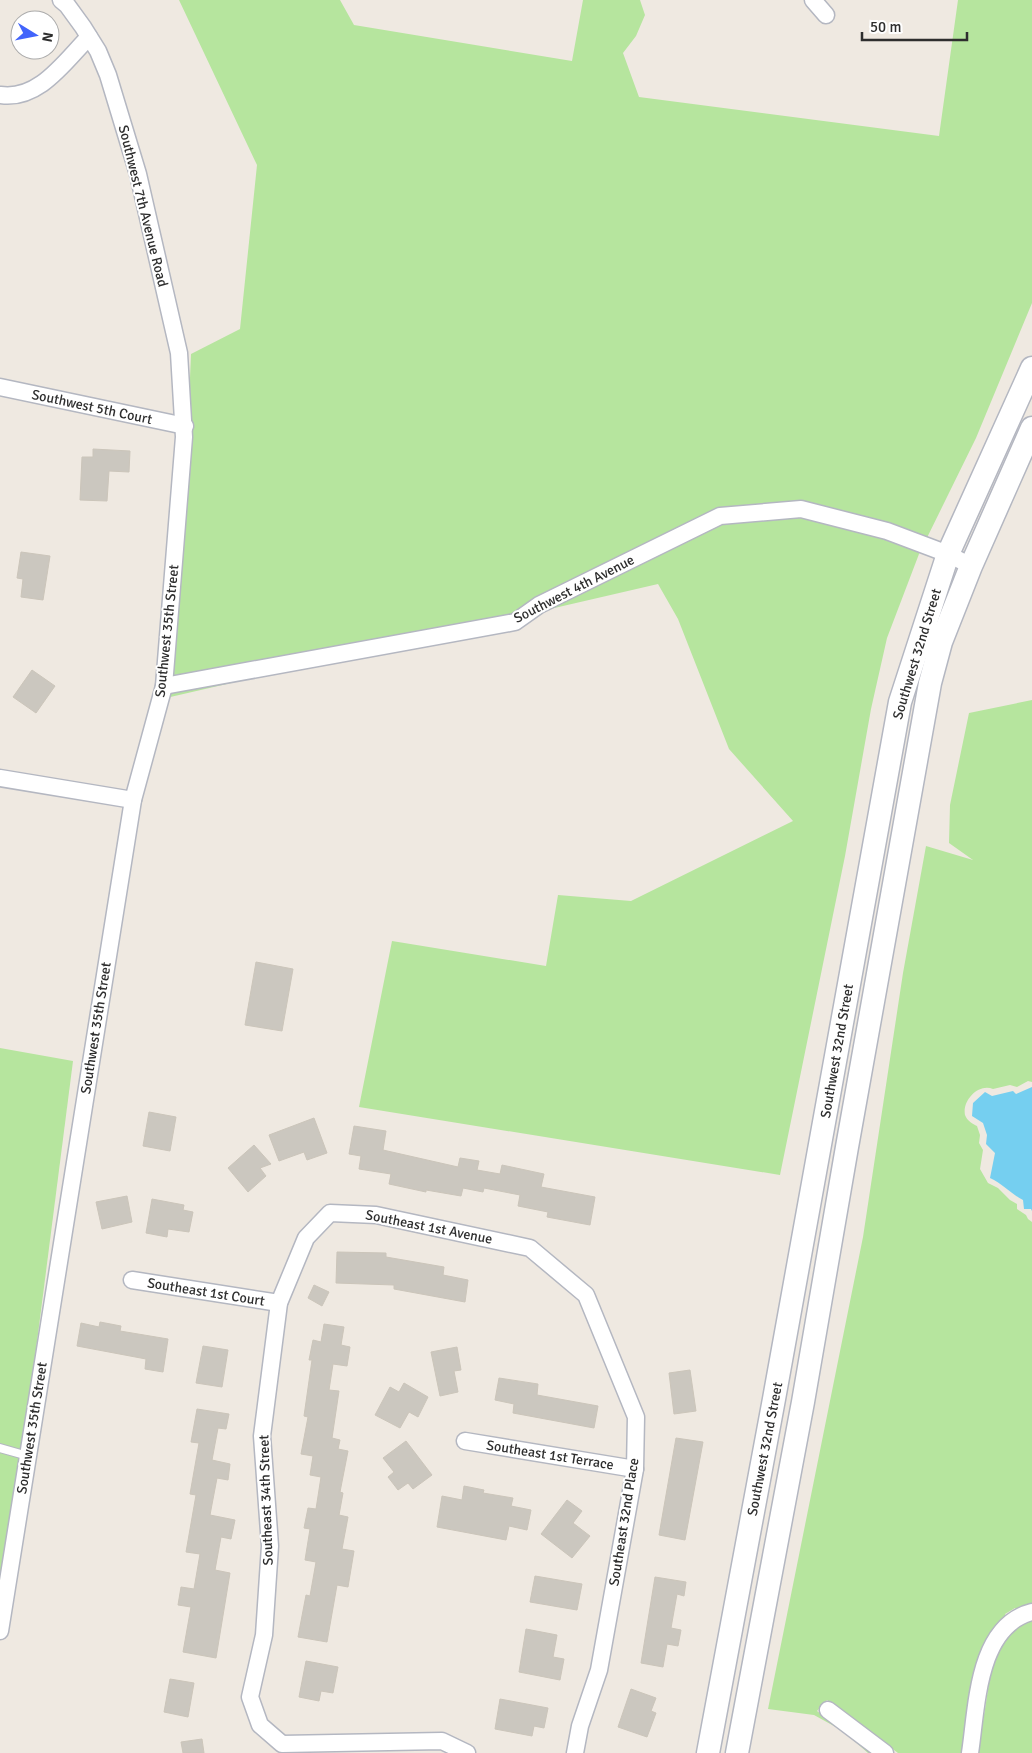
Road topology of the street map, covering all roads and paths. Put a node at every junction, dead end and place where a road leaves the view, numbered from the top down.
1 (62, 0) edge
2 (813, 0) edge
3 (826, 15) dead end
4 (89, 37) junction
5 (0, 95) edge
6 (1032, 368) edge
7 (0, 388) edge
8 (185, 426) junction
9 (1032, 428) edge
10 (948, 554) junction
11 (971, 566) junction
12 (164, 686) junction
13 (0, 778) edge
14 (133, 800) junction
15 (132, 1280) dead end
16 (586, 1295) joint
17 (279, 1304) junction
18 (465, 1441) dead end
19 (0, 1448) edge
20 (28, 1456) junction
21 (635, 1469) junction
22 (1032, 1612) edge
23 (0, 1631) edge
24 (828, 1710) dead end
25 (371, 1748) edge
26 (467, 1753) edge
27 (574, 1753) edge
28 (708, 1753) edge
29 (737, 1753) edge
30 (885, 1753) edge
31 (970, 1753) edge

1 - 4 street, Southwest 7th Avenue Road
2 - 3 street
4 - 5 street
4 - 8 street, Southwest 7th Avenue Road
6 - 10 main road, Southwest 32nd Street
7 - 8 street, Southwest 5th Court
8 - 12 street, Southwest 35th Street
9 - 11 main road, Southwest 32nd Street
10 - 11 street, Southwest 4th Avenue
10 - 12 street, Southwest 4th Avenue
10 - 28 main road, Southwest 32nd Street
11 - 29 main road, Southwest 32nd Street
12 - 14 street, Southwest 35th Street
13 - 14 street
14 - 20 street, Southwest 35th Street
15 - 17 street, Southeast 1st Court
16 - 17 street, Southeast 1st Avenue
16 - 21 street, Southeast 32nd Place
17 - 25 street, Southeast 34th Street
18 - 21 street, Southeast 1st Terrace
19 - 20 lane
20 - 23 street, Southwest 35th Street
21 - 27 street, Southeast 32nd Place
22 - 31 street
24 - 30 street
25 - 26 street

